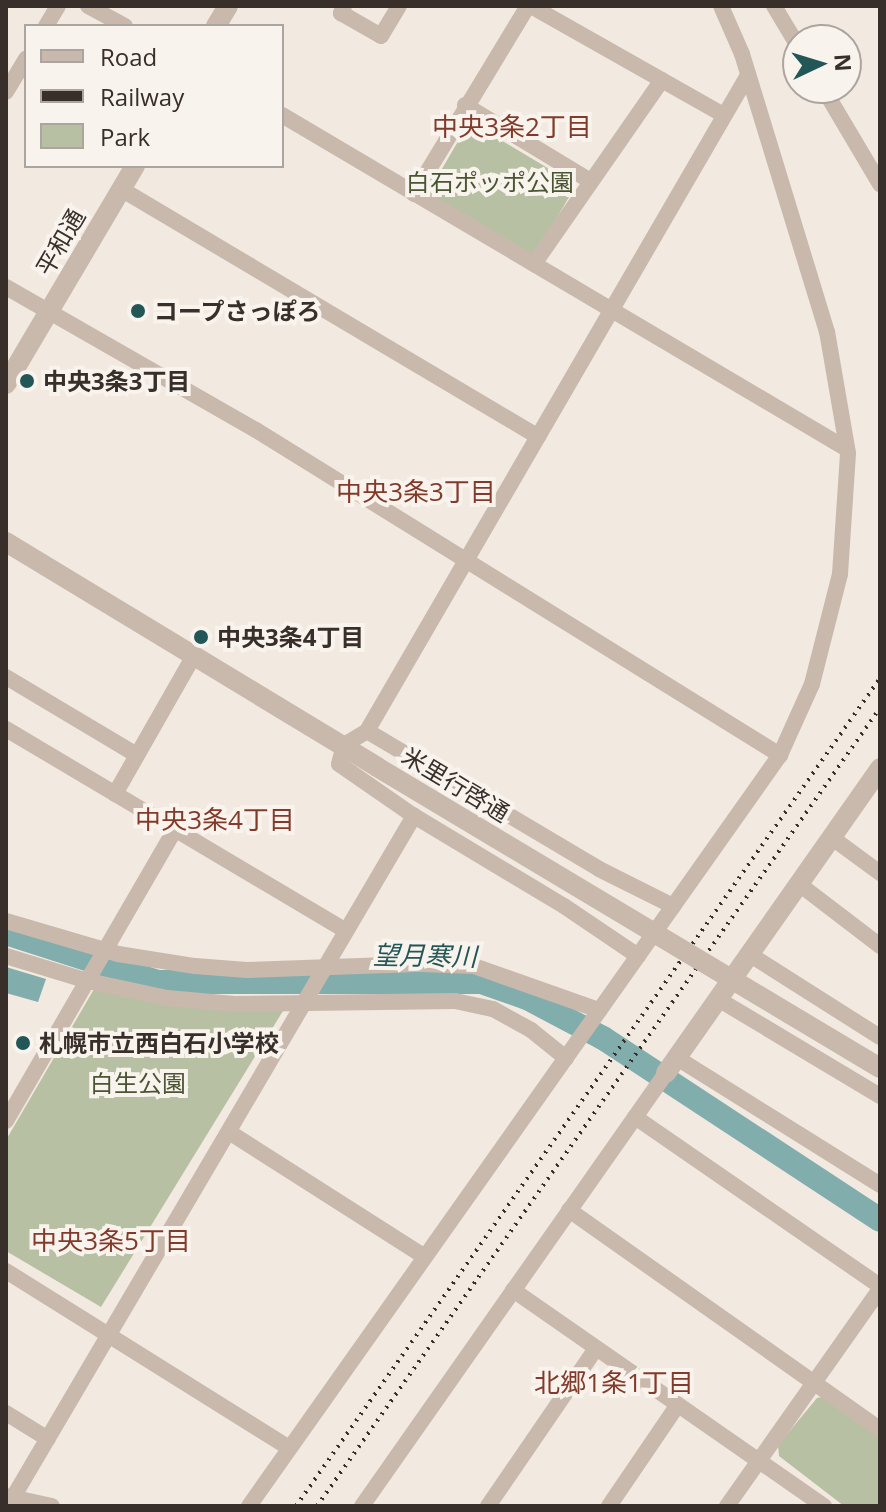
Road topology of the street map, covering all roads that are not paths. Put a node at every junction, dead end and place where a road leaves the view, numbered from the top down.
1 (58, 6) edge
2 (88, 6) edge
3 (228, 6) edge
4 (344, 6) edge
5 (399, 6) edge
6 (530, 6) edge
7 (721, 6) edge
8 (774, 6) edge
9 (47, 24) edge
10 (121, 24) edge
11 (217, 24) edge
12 (785, 24) edge
13 (24, 62) edge
14 (748, 75) junction
15 (662, 80) junction
16 (6, 92) edge
17 (832, 104) edge
18 (465, 105) junction
19 (722, 114) junction
20 (284, 116) edge
21 (134, 168) edge
22 (589, 180) junction
23 (880, 184) edge
24 (121, 189) junction
25 (414, 194) junction
26 (534, 264) junction
27 (6, 287) edge
28 (610, 307) junction
29 (49, 313) junction
30 (6, 384) edge
31 (538, 437) junction
32 (847, 449) junction
33 (6, 542) edge
34 (465, 562) junction
35 (195, 654) junction
36 (6, 677) edge
37 (6, 729) edge
38 (367, 731) junction
39 (344, 745) junction
40 (137, 755) junction
41 (780, 755) junction
42 (880, 768) edge
43 (115, 794) junction
44 (414, 816) junction
45 (175, 830) junction
46 (831, 837) junction
47 (880, 873) edge
48 (799, 884) junction
49 (673, 906) junction
50 (6, 921) edge
51 (346, 931) junction
52 (880, 946) edge
53 (104, 954) junction
54 (749, 954) junction
55 (6, 956) edge
56 (638, 956) junction
57 (322, 972) junction
58 (90, 978) junction
59 (306, 999) junction
60 (718, 999) junction
61 (594, 1016) junction
62 (880, 1037) edge
63 (568, 1055) junction
64 (671, 1066) junction
65 (880, 1068) edge
66 (880, 1096) edge
67 (635, 1117) junction
68 (6, 1121) edge
69 (229, 1132) junction
70 (880, 1185) edge
71 (569, 1210) junction
72 (425, 1257) junction
73 (6, 1271) edge
74 (880, 1288) edge
75 (513, 1290) junction
76 (111, 1334) junction
77 (596, 1348) junction
78 (813, 1382) junction
79 (677, 1406) junction
80 (6, 1413) edge
81 (880, 1429) edge
82 (48, 1439) junction
83 (289, 1448) junction
84 (757, 1462) junction
85 (9, 1500) edge
86 (52, 1506) edge
87 (249, 1506) edge
88 (362, 1506) edge
89 (488, 1506) edge
90 (609, 1506) edge
91 (727, 1506) edge
92 (824, 1506) edge

1 - 9 street
2 - 10 street
3 - 11 street
4 - 5 street
6 - 15 street
6 - 18 street
7 - 14 street
8 - 12 street
13 - 16 street
14 - 19 street
14 - 32 street
15 - 19 street
15 - 22 street
17 - 23 street
18 - 22 street
18 - 25 street
19 - 28 street
20 - 25 street
21 - 24 street, 平和通
22 - 26 street
24 - 29 street, 平和通
24 - 31 street
25 - 26 street
26 - 28 street
27 - 29 street
28 - 31 street
28 - 32 street
29 - 30 street, 平和通
29 - 34 street
31 - 34 street
32 - 41 street
33 - 35 street, 米里行啓通
34 - 38 street
34 - 41 street
35 - 39 street, 米里行啓通
35 - 40 street
36 - 40 street
37 - 43 street
38 - 39 street
38 - 49 street
39 - 44 street
39 - 65 street, 米里行啓通, bridge
40 - 43 street
41 - 49 street
42 - 46 street
43 - 45 street
44 - 51 street
44 - 56 street
45 - 51 street
45 - 53 street
46 - 47 street
46 - 48 street
48 - 52 street
48 - 54 street
49 - 56 street
50 - 53 street
51 - 57 street
53 - 57 street
53 - 58 street
54 - 60 street
54 - 62 street
55 - 58 street
56 - 61 street
57 - 59 street
57 - 61 street
58 - 59 street
58 - 68 street
59 - 63 street
59 - 69 street
60 - 64 street
60 - 66 street
61 - 63 street
63 - 72 street
64 - 67 street
64 - 70 street
67 - 71 street
67 - 74 street
69 - 72 street
69 - 76 street
71 - 75 street
71 - 78 street
72 - 83 street
73 - 76 street
74 - 78 street
75 - 77 street
75 - 88 street
76 - 82 street
76 - 83 street
77 - 79 street
77 - 89 street
78 - 81 street
78 - 84 street
79 - 84 street
79 - 90 street
80 - 82 street
82 - 85 street
83 - 87 street
84 - 91 street
84 - 92 street
85 - 86 street

